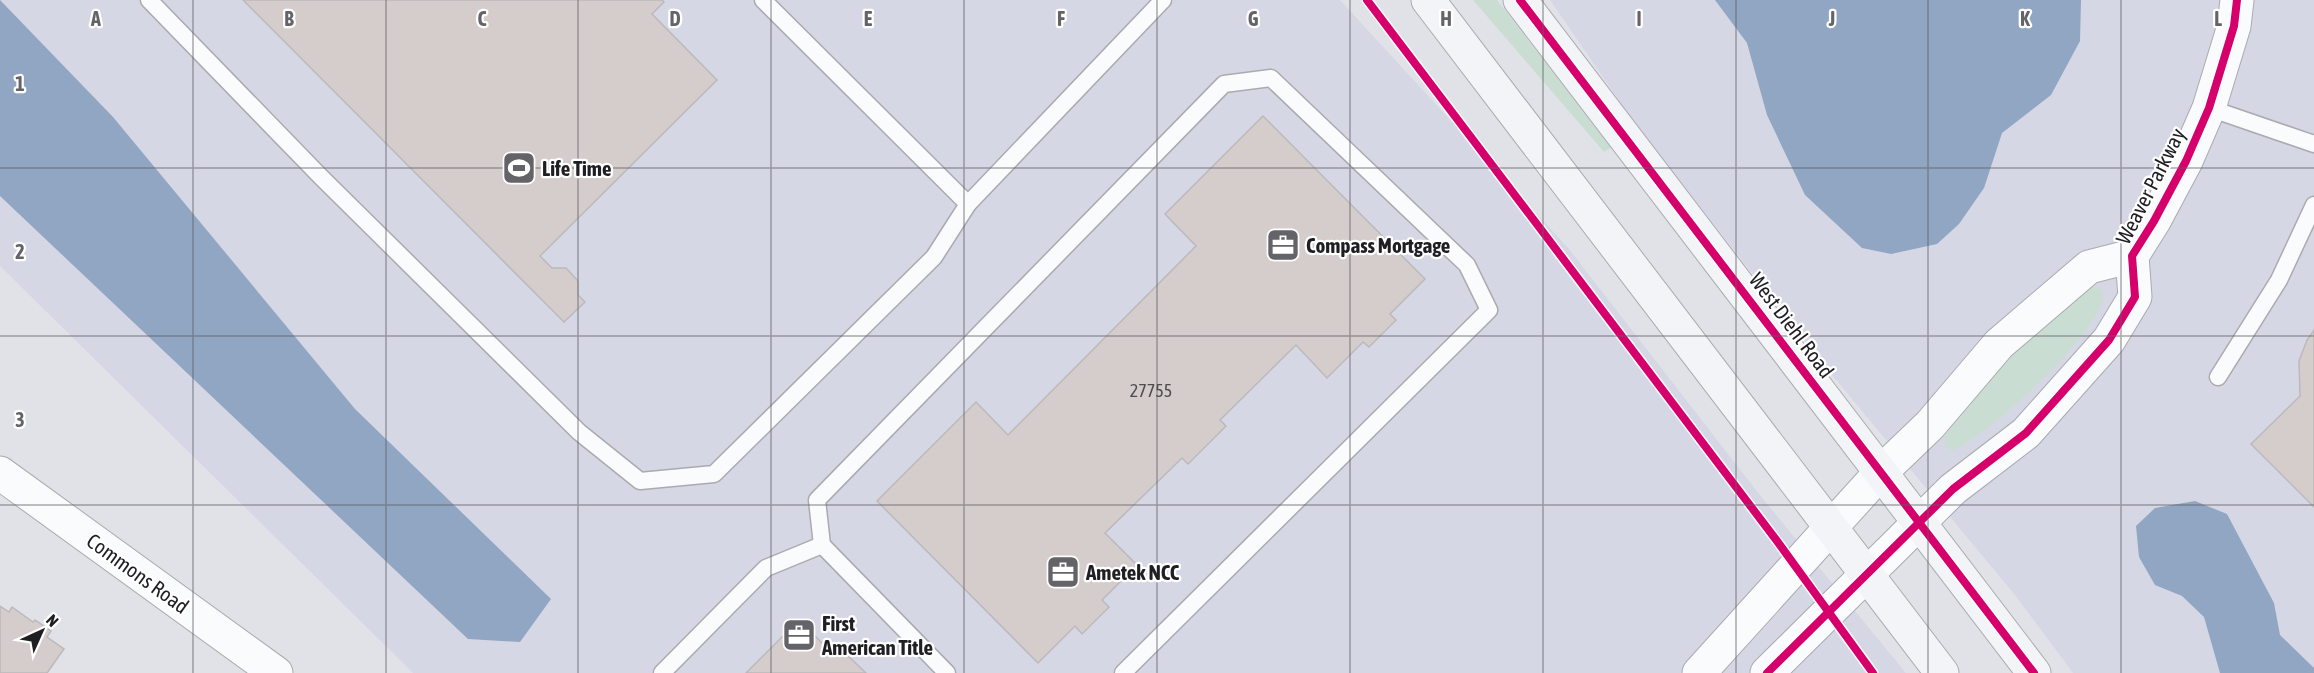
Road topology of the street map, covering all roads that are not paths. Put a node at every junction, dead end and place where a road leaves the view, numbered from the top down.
1 (149, 0) edge
2 (764, 0) edge
3 (1163, 0) edge
4 (1428, 0) edge
5 (1520, 0) edge
6 (2237, 0) edge
7 (2209, 108) junction
8 (2314, 144) edge
9 (968, 204) junction
10 (2314, 205) edge
11 (2132, 256) junction
12 (2218, 377) dead end
13 (1881, 472) junction
14 (0, 473) edge
15 (1919, 522) junction
16 (1831, 526) junction
17 (822, 546) junction
18 (1869, 574) junction
19 (276, 673) edge
20 (663, 673) edge
21 (947, 673) edge
22 (1123, 673) edge
23 (1699, 673) edge
24 (1767, 673) edge
25 (1942, 673) edge
26 (2034, 673) edge

1 - 9 lane
2 - 9 lane
3 - 9 lane
4 - 16 street
5 - 13 street, West Diehl Road
6 - 7 street, Weaver Parkway
7 - 8 lane
7 - 11 street, Weaver Parkway
10 - 12 lane
11 - 13 street, Weaver Parkway
11 - 15 street, Weaver Parkway
13 - 15 street, West Diehl Road
13 - 16 street, Weaver Parkway
14 - 19 street, Commons Road
15 - 18 street, Weaver Parkway
15 - 26 street, West Diehl Road
16 - 18 street
16 - 23 street, Weaver Parkway
17 - 20 lane
17 - 21 lane
17 - 22 lane
18 - 24 street, Weaver Parkway
18 - 25 street

